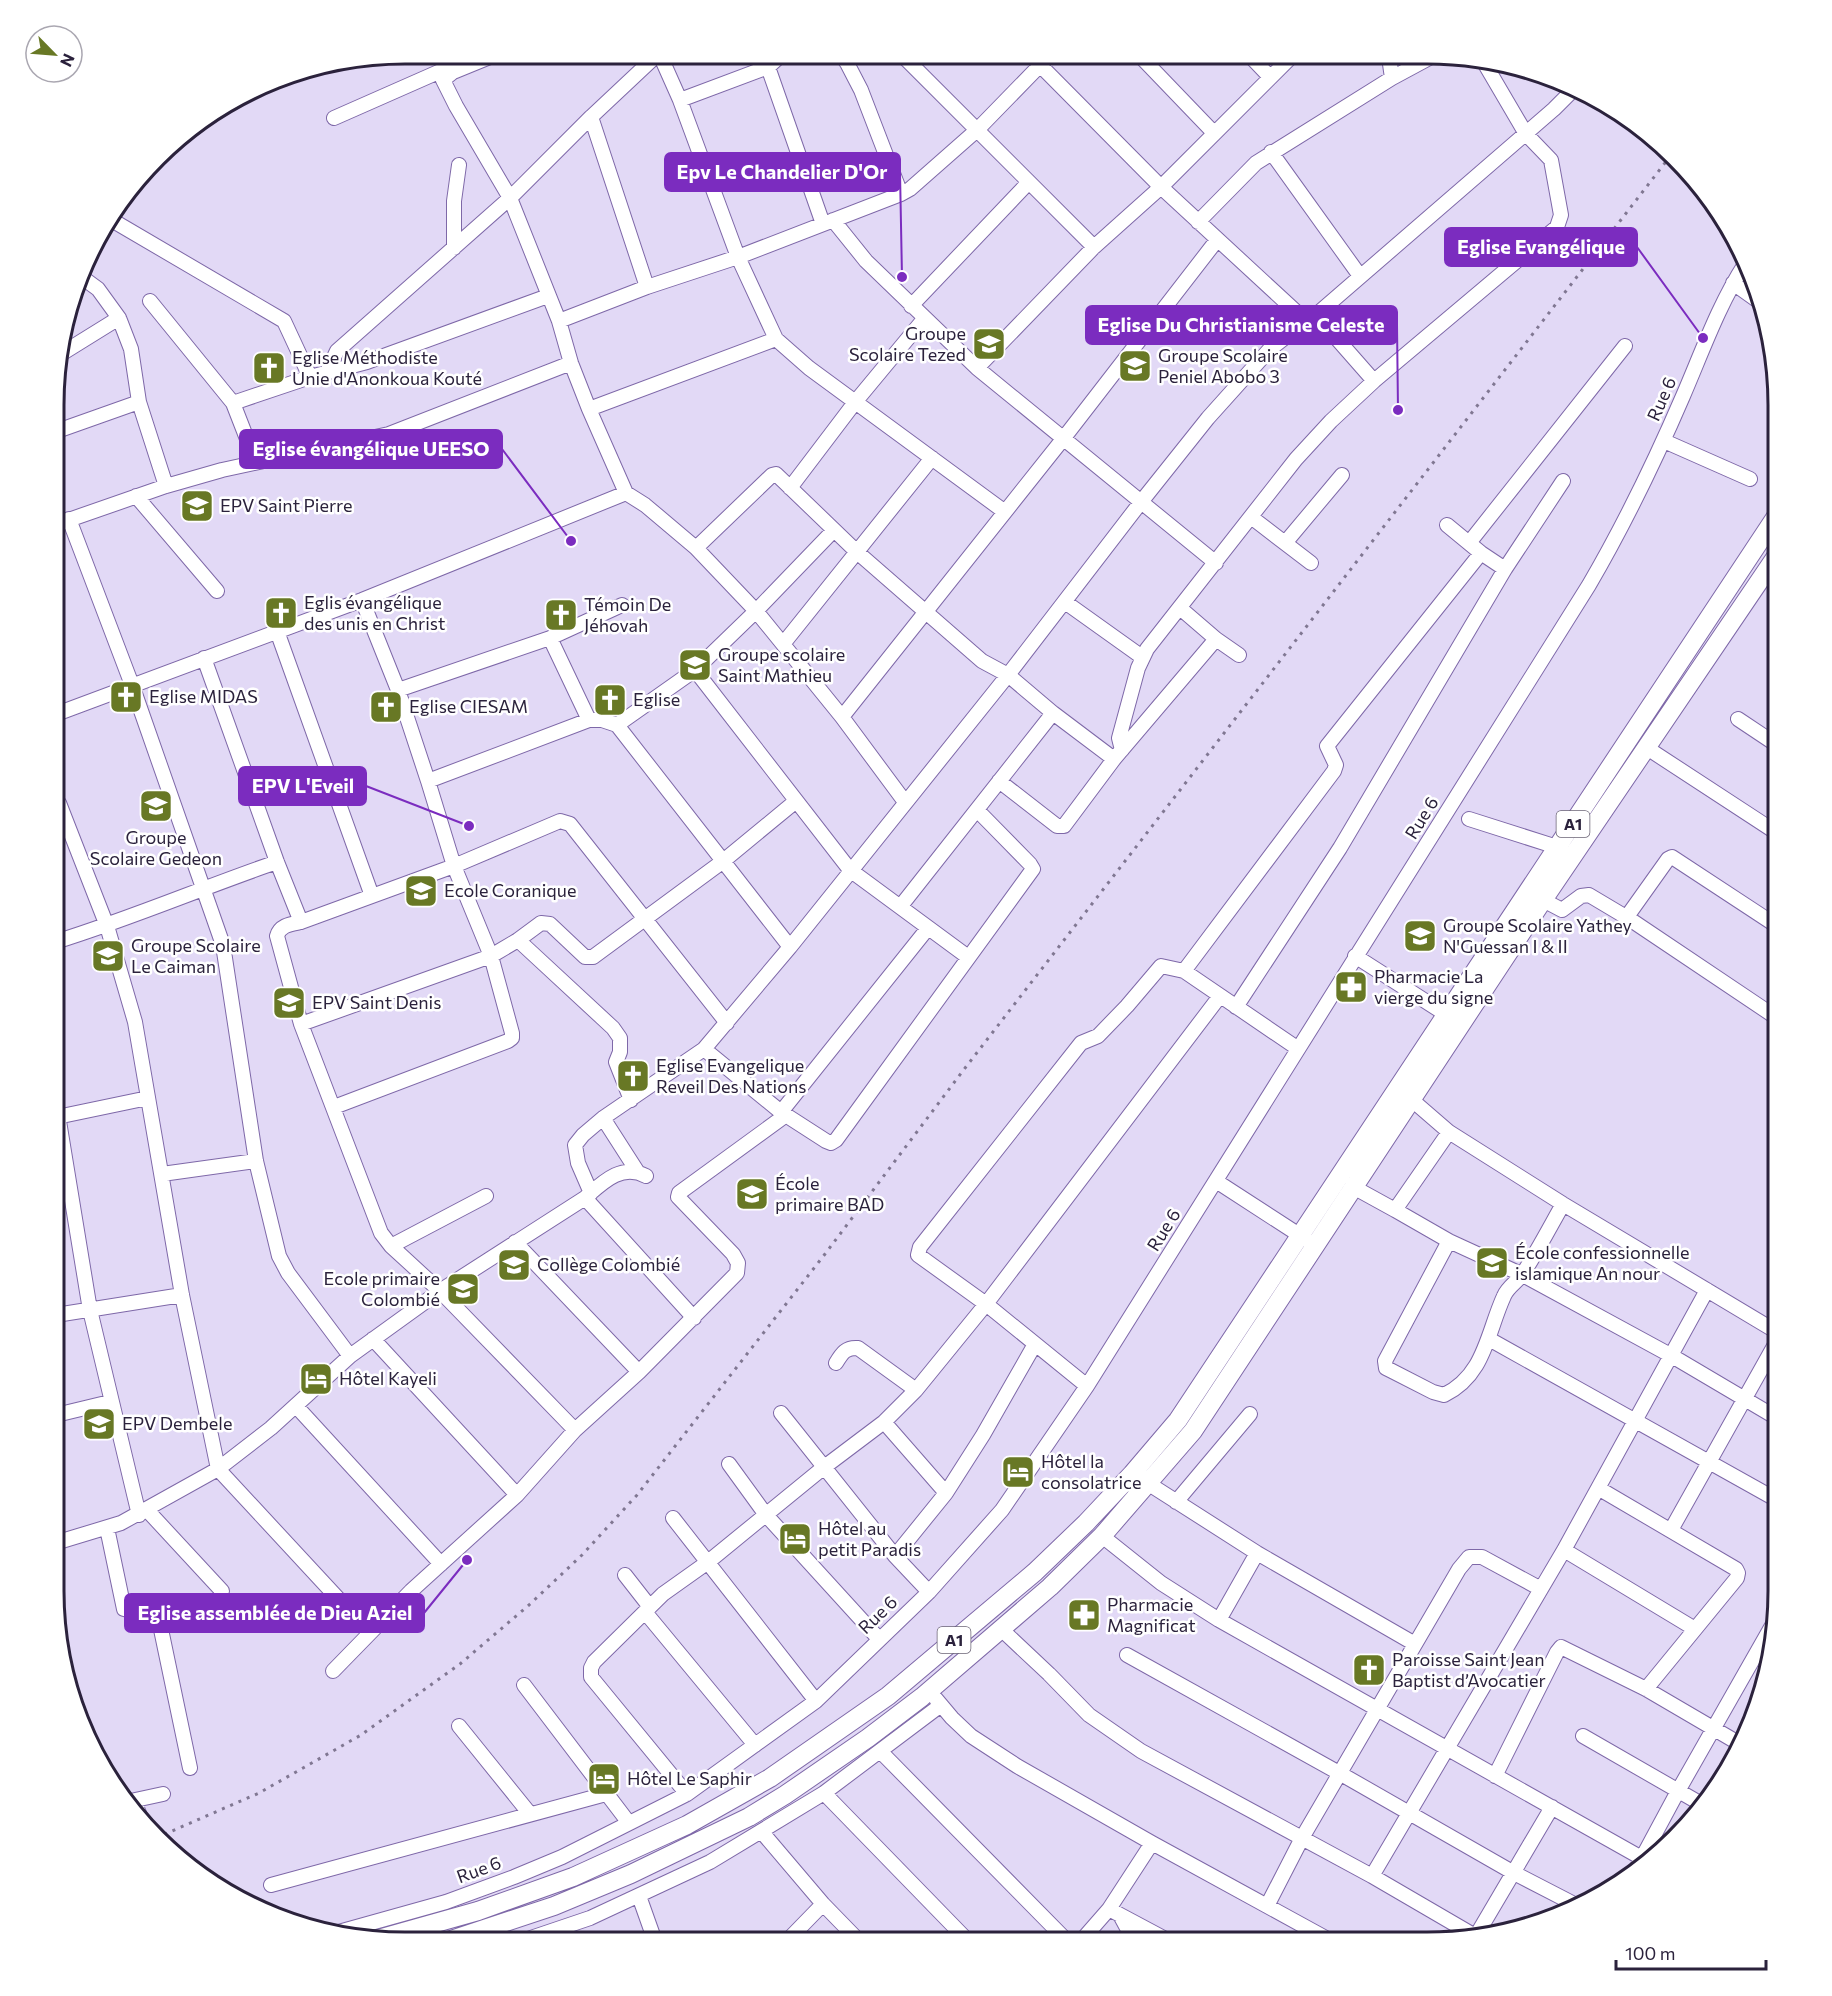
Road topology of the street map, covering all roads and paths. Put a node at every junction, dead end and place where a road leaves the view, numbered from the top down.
1 (453, 64) edge
2 (648, 64) edge
3 (662, 64) edge
4 (771, 64) edge
5 (848, 64) edge
6 (911, 64) edge
7 (1036, 64) edge
8 (1045, 64) edge
9 (1148, 64) edge
10 (1258, 64) edge
11 (1283, 64) edge
12 (1390, 64) edge
13 (1418, 64) edge
14 (768, 67) junction
15 (1489, 70) edge
16 (1270, 76) junction
17 (1392, 78) junction
18 (1568, 95) edge
19 (680, 100) junction
20 (591, 117) junction
21 (333, 118) dead end
22 (977, 130) junction
23 (1214, 133) junction
24 (1526, 134) junction
25 (1271, 152) junction
26 (459, 165) dead end
27 (1029, 182) junction
28 (1161, 187) junction
29 (901, 194) junction
30 (510, 198) junction
31 (828, 222) junction
32 (1198, 222) junction
33 (117, 223) edge
34 (1217, 240) junction
35 (1094, 247) junction
36 (454, 248) junction
37 (738, 257) junction
38 (1740, 271) edge
39 (1360, 276) junction
40 (88, 282) edge
41 (1733, 283) junction
42 (647, 287) junction
43 (1748, 294) edge
44 (548, 296) junction
45 (150, 301) dead end
46 (911, 306) junction
47 (119, 318) junction
48 (1311, 318) junction
49 (924, 319) junction
50 (559, 321) junction
51 (776, 339) junction
52 (1625, 346) dead end
53 (69, 349) edge
54 (571, 363) junction
55 (977, 368) junction
56 (327, 372) junction
57 (310, 377) junction
58 (1374, 381) junction
59 (856, 401) junction
60 (139, 402) junction
61 (233, 403) junction
62 (589, 409) junction
63 (64, 429) edge
64 (1063, 439) junction
65 (1664, 441) junction
66 (932, 458) junction
67 (256, 462) junction
68 (1342, 475) dead end
69 (1750, 479) dead end
70 (1563, 481) dead end
71 (166, 486) junction
72 (790, 488) junction
73 (626, 493) junction
74 (136, 496) junction
75 (1141, 502) junction
76 (1005, 512) junction
77 (1251, 517) junction
78 (64, 521) edge
79 (1447, 525) dead end
80 (1768, 529) edge
81 (834, 530) junction
82 (1285, 543) junction
83 (1469, 543) junction
84 (696, 548) junction
85 (857, 552) junction
86 (1481, 553) junction
87 (1216, 563) junction
88 (1311, 563) dead end
89 (1768, 568) edge
90 (1505, 569) junction
91 (217, 591) dead end
92 (362, 600) junction
93 (1065, 602) junction
94 (622, 605) dead end
95 (1180, 608) junction
96 (925, 610) junction
97 (756, 611) junction
98 (278, 631) junction
99 (550, 638) junction
100 (1216, 639) junction
101 (783, 644) junction
102 (1239, 655) dead end
103 (1142, 657) junction
104 (204, 658) junction
105 (695, 670) junction
106 (1008, 675) junction
107 (132, 685) junction
108 (398, 690) junction
109 (64, 711) edge
110 (1053, 713) junction
111 (842, 717) junction
112 (1738, 719) dead end
113 (590, 720) junction
114 (617, 725) junction
115 (1768, 739) edge
116 (1647, 748) junction
117 (1118, 754) junction
118 (428, 781) junction
119 (999, 782) junction
120 (796, 801) junction
121 (905, 802) junction
122 (977, 810) junction
123 (64, 818) edge
124 (1469, 819) dead end
125 (1768, 827) edge
126 (1557, 847) junction
127 (277, 862) junction
128 (722, 862) junction
129 (454, 866) junction
130 (850, 870) junction
131 (204, 887) junction
132 (372, 896) junction
133 (1544, 900) junction
134 (900, 907) junction
135 (645, 917) junction
136 (1626, 918) junction
137 (1768, 920) edge
138 (302, 922) junction
139 (107, 926) junction
140 (928, 928) junction
141 (64, 939) edge
142 (518, 940) junction
143 (790, 947) junction
144 (491, 956) junction
145 (1355, 956) junction
146 (968, 957) junction
147 (1184, 971) junction
148 (1220, 996) junction
149 (1236, 1007) junction
150 (1768, 1012) edge
151 (1447, 1015) junction
152 (727, 1023) junction
153 (301, 1024) junction
154 (1297, 1048) junction
155 (704, 1049) junction
156 (148, 1098) junction
157 (631, 1100) junction
158 (1412, 1100) junction
159 (334, 1107) junction
160 (64, 1113) edge
161 (783, 1113) junction
162 (603, 1118) junction
163 (1449, 1132) junction
164 (64, 1151) edge
165 (256, 1161) junction
166 (162, 1174) junction
167 (1216, 1181) junction
168 (1354, 1188) junction
169 (588, 1195) junction
170 (486, 1196) dead end
171 (1563, 1204) junction
172 (1395, 1210) junction
173 (1309, 1241) junction
174 (1449, 1241) junction
175 (515, 1242) junction
176 (391, 1246) junction
177 (1523, 1275) junction
178 (1707, 1290) junction
179 (440, 1292) junction
180 (182, 1295) junction
181 (986, 1305) junction
182 (90, 1310) junction
183 (64, 1314) edge
184 (694, 1318) junction
185 (1768, 1327) edge
186 (1489, 1339) junction
187 (374, 1340) junction
188 (1035, 1344) junction
189 (350, 1356) junction
190 (1672, 1356) junction
191 (1768, 1357) edge
192 (836, 1363) dead end
193 (639, 1372) junction
194 (1087, 1386) junction
195 (916, 1390) junction
196 (1745, 1398) junction
197 (110, 1402) junction
198 (296, 1406) junction
199 (1768, 1412) edge
200 (64, 1413) edge
201 (781, 1413) dead end
202 (1250, 1414) dead end
203 (1636, 1421) junction
204 (884, 1422) junction
205 (575, 1430) junction
206 (1710, 1463) junction
207 (729, 1464) dead end
208 (823, 1468) junction
209 (218, 1469) junction
210 (1149, 1484) junction
211 (1598, 1488) junction
212 (946, 1493) junction
213 (517, 1495) junction
214 (1768, 1495) edge
215 (1176, 1502) junction
216 (143, 1512) junction
217 (766, 1515) junction
218 (673, 1518) dead end
219 (107, 1528) junction
220 (1671, 1530) junction
221 (1102, 1536) junction
222 (64, 1540) edge
223 (1564, 1550) junction
224 (1257, 1553) junction
225 (895, 1556) junction
226 (708, 1562) junction
227 (441, 1564) junction
228 (625, 1575) dead end
229 (1541, 1589) junction
230 (222, 1591) dead end
231 (929, 1592) junction
232 (647, 1609) junction
233 (1219, 1620) junction
234 (1001, 1629) junction
235 (1695, 1629) junction
236 (370, 1632) junction
237 (879, 1639) junction
238 (1415, 1644) junction
239 (1763, 1648) edge
240 (1127, 1655) dead end
241 (333, 1671) dead end
242 (524, 1685) dead end
243 (1646, 1689) junction
244 (928, 1691) junction
245 (816, 1701) junction
246 (941, 1705) junction
247 (1378, 1710) junction
248 (459, 1726) dead end
249 (1713, 1729) junction
250 (1582, 1736) dead end
251 (1733, 1740) edge
252 (755, 1745) junction
253 (1447, 1749) junction
254 (880, 1750) junction
255 (190, 1768) dead end
256 (1341, 1774) junction
257 (1495, 1776) junction
258 (1678, 1791) junction
259 (824, 1793) junction
260 (163, 1794) dead end
261 (606, 1794) junction
262 (687, 1794) junction
263 (136, 1800) edge
264 (1695, 1800) edge
265 (1552, 1807) junction
266 (530, 1814) junction
267 (1409, 1814) junction
268 (629, 1823) junction
269 (761, 1832) junction
270 (1302, 1838) junction
271 (1152, 1843) junction
272 (1651, 1847) edge
273 (1640, 1856) edge
274 (1514, 1873) junction
275 (1372, 1876) junction
276 (271, 1885) dead end
277 (639, 1896) junction
278 (1568, 1901) edge
279 (823, 1904) junction
280 (1267, 1906) junction
281 (1114, 1912) junction
282 (1480, 1927) edge
283 (354, 1928) edge
284 (1464, 1930) edge
285 (404, 1932) edge
286 (475, 1932) edge
287 (549, 1932) edge
288 (653, 1932) edge
289 (796, 1932) edge
290 (850, 1932) edge
291 (959, 1932) edge
292 (1058, 1932) edge
293 (1091, 1932) edge
294 (1128, 1932) edge
295 (1152, 1932) edge
296 (1315, 1932) edge

1 - 21 street
1 - 30 street
2 - 20 street
3 - 19 street
4 - 14 street
5 - 29 street
6 - 22 street
7 - 22 street
8 - 28 street
9 - 23 street
10 - 16 street
11 - 16 street
12 - 17 street
13 - 17 street
14 - 19 street
14 - 31 street
15 - 24 street
16 - 23 street
17 - 25 street
18 - 24 street
19 - 37 street
20 - 30 street
20 - 42 street
22 - 27 street
22 - 29 street
23 - 28 street
24 - 39 street
24 - 58 street
25 - 32 street
25 - 39 street
26 - 36 street
27 - 35 street
27 - 46 street
28 - 32 street
28 - 35 street
29 - 31 street
30 - 36 street
30 - 44 street
31 - 37 street
31 - 46 street
32 - 34 street
33 - 57 street
34 - 48 street
34 - 64 street
35 - 55 street
36 - 56 street
37 - 42 street
37 - 51 street
38 - 41 street, Rue 6
39 - 48 street
40 - 47 street
41 - 43 street
41 - 65 street, Rue 6
42 - 50 street
44 - 50 street
44 - 56 street
45 - 61 street
46 - 49 street
47 - 53 street
47 - 60 street
48 - 58 street
48 - 75 street
49 - 55 street
49 - 59 street
50 - 54 street
51 - 59 street
51 - 62 street
52 - 83 street
54 - 62 street
54 - 67 street
55 - 64 street
56 - 57 street
57 - 61 street
58 - 77 street
59 - 66 street
59 - 72 street
60 - 63 street
60 - 71 street
61 - 67 street
62 - 73 street
64 - 75 street
64 - 76 street
65 - 69 street
65 - 145 street, Rue 6
66 - 76 street
66 - 85 street
67 - 71 street
68 - 82 street
70 - 90 street
71 - 74 street
72 - 81 street
72 - 84 street
73 - 84 street
73 - 92 street
74 - 78 street
74 - 91 street
75 - 87 street
75 - 93 street
76 - 96 street
77 - 82 street
77 - 87 street
78 - 107 street
79 - 83 street
80 - 126 main road, A1
81 - 85 street
81 - 97 street
82 - 88 street
83 - 86 street
84 - 97 street
85 - 96 street
85 - 101 street
86 - 90 street
86 - 147 street
87 - 95 street
89 - 116 main road, A1
90 - 149 street
92 - 98 street
92 - 108 street
93 - 103 street
93 - 106 street
94 - 99 street
95 - 100 street
95 - 103 street
96 - 106 street
96 - 111 street
97 - 101 street
97 - 105 street
98 - 104 street
98 - 132 street
99 - 108 street
99 - 113 street
100 - 102 street
100 - 117 street
101 - 111 street
103 - 117 street
104 - 107 street
104 - 127 street
105 - 114 street
105 - 120 street
106 - 110 street
106 - 121 street
107 - 109 street
107 - 131 street
108 - 118 street
110 - 117 street
110 - 119 street
111 - 121 street
112 - 115 street
113 - 114 street
113 - 118 street
114 - 128 street
116 - 125 street
116 - 133 main road, A1
117 - 119 street
118 - 129 street
119 - 122 street
120 - 128 street
120 - 130 street
121 - 130 street
122 - 134 street
122 - 146 street
123 - 139 street
124 - 126 street
126 - 151 main road, A1
127 - 131 street
127 - 138 street
128 - 135 street
128 - 143 street
129 - 132 street
129 - 135 street
129 - 144 street
130 - 134 street
130 - 143 street
131 - 139 street
131 - 165 street
132 - 138 street
133 - 136 street
133 - 158 main road, A1
134 - 140 street
135 - 142 street
135 - 152 street
136 - 137 street
136 - 150 street
138 - 153 street
139 - 141 street
139 - 156 street
140 - 146 street
140 - 161 street
142 - 144 street
142 - 157 street
143 - 152 street
144 - 153 street
144 - 159 street
145 - 151 street
145 - 154 street, Rue 6
146 - 161 street
147 - 148 street
147 - 181 street
148 - 149 street
148 - 181 street
149 - 154 street
151 - 173 main road, A1
152 - 155 street
153 - 159 street
154 - 167 street, Rue 6
155 - 157 street
155 - 161 street
156 - 160 street
156 - 166 street
157 - 162 street
158 - 163 street
158 - 168 main road, A1
159 - 176 street
161 - 184 street
162 - 169 street
162 - 169 street
163 - 171 street
163 - 172 street
164 - 182 street
165 - 166 street
165 - 189 street
166 - 180 street
167 - 173 street
167 - 194 street, Rue 6
168 - 172 street
168 - 173 main road, A1
169 - 175 street
169 - 184 street
170 - 176 street
171 - 177 street
171 - 178 street
172 - 174 street
173 - 210 main road, A1
173 - 285 main road, A1
174 - 177 street
174 - 186 street
175 - 179 street
175 - 193 street
176 - 179 street
177 - 186 street
177 - 190 street
178 - 185 street
178 - 190 street
179 - 187 street
179 - 205 street
180 - 182 street
180 - 209 street
181 - 188 street
181 - 195 street
182 - 183 street
182 - 197 street
184 - 193 street
186 - 203 street
187 - 189 street
187 - 213 street
188 - 194 street
188 - 212 street
189 - 198 street
190 - 196 street
190 - 203 street
191 - 196 street
192 - 195 street
193 - 205 street
194 - 231 street, Rue 6
195 - 204 street
196 - 199 street
196 - 206 street
197 - 200 street
197 - 216 street
198 - 209 street
198 - 227 street
201 - 208 street
202 - 215 street
203 - 206 street
203 - 211 street
204 - 208 street
204 - 212 street
205 - 213 street
206 - 214 street
206 - 220 street
207 - 217 street
208 - 217 street
208 - 225 street
209 - 216 street
209 - 236 street
210 - 215 street
210 - 221 main road, A1
211 - 220 street
211 - 223 street
212 - 225 street
213 - 227 street
215 - 224 street
216 - 219 street
216 - 230 street
217 - 226 street
217 - 237 street
218 - 226 street
219 - 222 street
219 - 255 street
220 - 235 street
221 - 233 street
221 - 234 main road, A1
223 - 229 street
223 - 235 street
224 - 233 street
224 - 238 street
225 - 231 street
226 - 232 street
226 - 245 street
227 - 236 street
228 - 232 street
229 - 238 street
229 - 253 street
231 - 237 street, Rue 6
232 - 252 street
232 - 262 street
233 - 247 street
234 - 244 main road, A1
234 - 270 street
235 - 243 street
236 - 241 street
237 - 245 street, Rue 6
238 - 247 street
239 - 249 street
240 - 256 street
242 - 261 street
243 - 249 street
243 - 257 street
244 - 246 street
244 - 286 main road, A1
245 - 252 street, Rue 6
246 - 254 street
246 - 271 street
247 - 253 street
247 - 256 street
248 - 266 street
249 - 251 street
249 - 258 street
250 - 258 street
252 - 262 street, Rue 6
253 - 257 street
253 - 267 street
254 - 259 street
254 - 292 street
256 - 267 street
256 - 270 street
257 - 265 street
258 - 264 street
258 - 272 street
259 - 269 street
259 - 291 street
260 - 263 street
261 - 266 street
261 - 268 street
262 - 268 street, Rue 6
265 - 273 street
265 - 274 street
266 - 276 street
267 - 274 street
267 - 275 street
268 - 283 street, Rue 6
269 - 277 street
269 - 279 street
270 - 275 street
270 - 280 street
271 - 280 street
271 - 281 street
274 - 278 street
274 - 282 street
275 - 284 street
277 - 287 street
277 - 288 street
279 - 289 street
279 - 290 street
280 - 296 street
281 - 293 street
281 - 294 street
281 - 295 street

